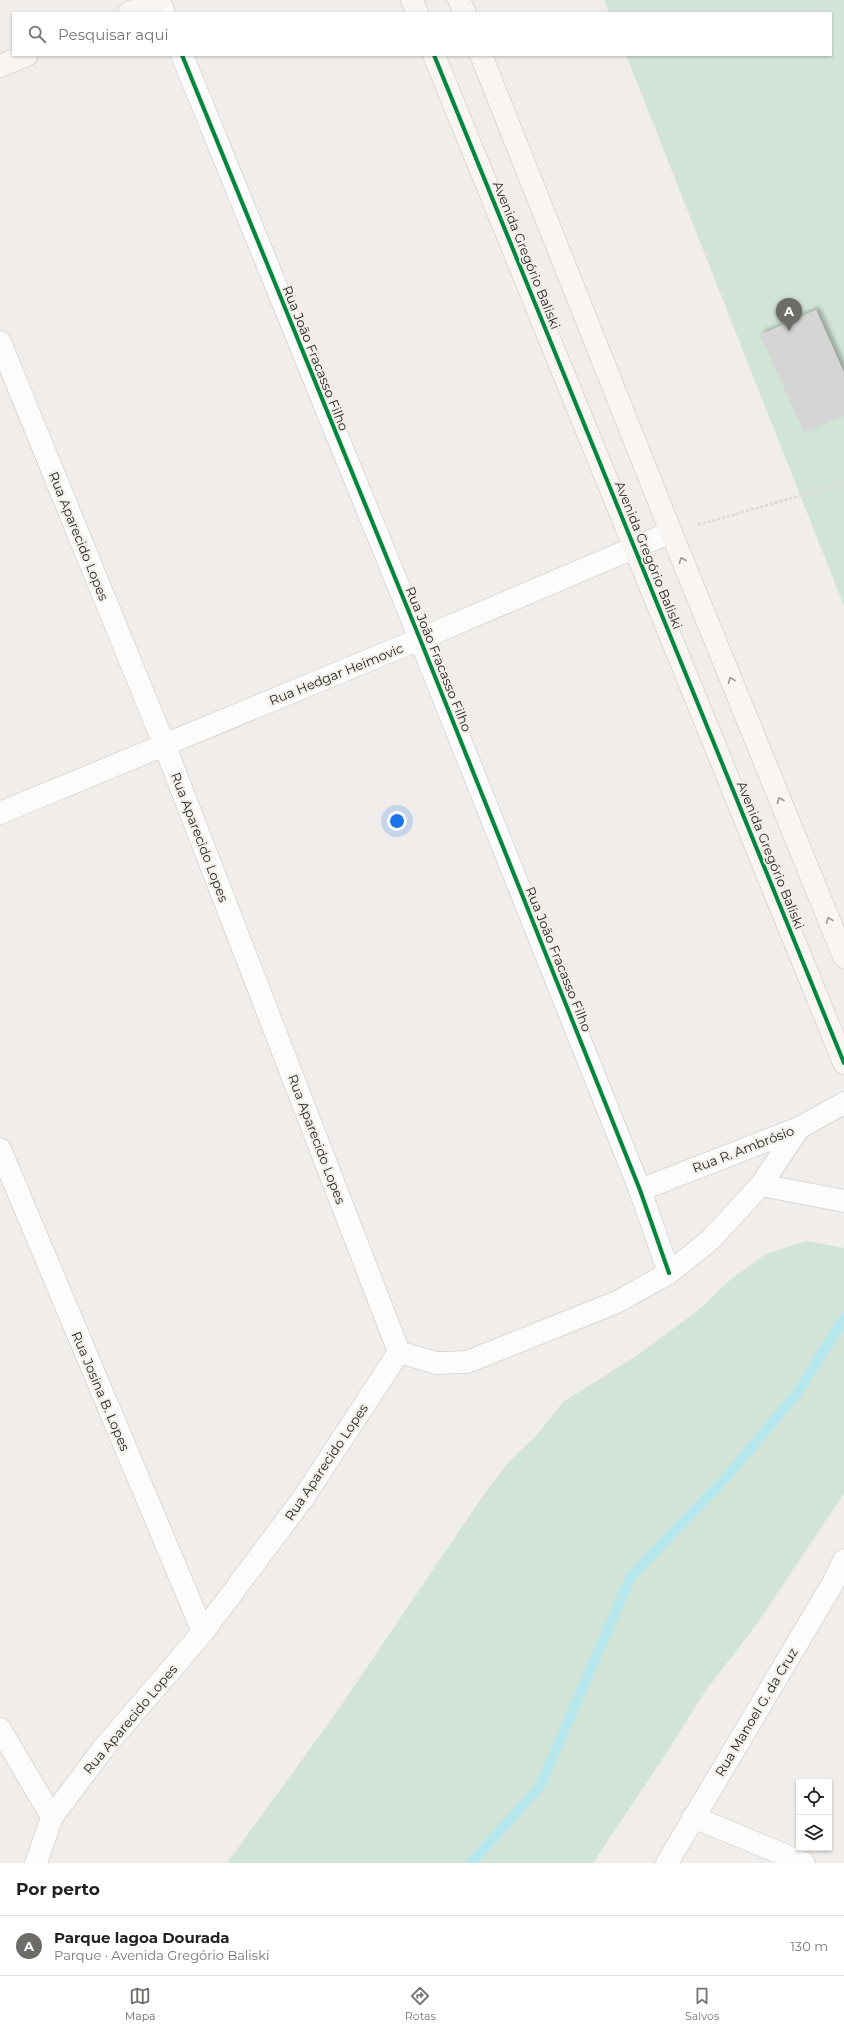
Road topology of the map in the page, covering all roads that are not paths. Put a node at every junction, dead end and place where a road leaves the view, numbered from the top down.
1 (159, 0) edge
2 (412, 0) edge
3 (459, 0) edge
4 (130, 12) edge
5 (164, 12) edge
6 (417, 12) edge
7 (464, 12) edge
8 (25, 56) edge
9 (182, 56) edge
10 (434, 56) edge
11 (481, 56) edge
12 (0, 66) edge
13 (0, 342) edge
14 (670, 532) junction
15 (636, 547) junction
16 (420, 639) junction
17 (164, 744) junction
18 (0, 813) edge
19 (844, 957) edge
20 (844, 1064) edge
21 (844, 1103) edge
22 (799, 1128) junction
23 (0, 1149) edge
24 (761, 1185) junction
25 (6, 1186) edge
26 (640, 1190) junction
27 (844, 1201) edge
28 (668, 1273) junction
29 (399, 1352) junction
30 (844, 1560) edge
31 (838, 1585) edge
32 (203, 1632) junction
33 (0, 1729) edge
34 (52, 1817) junction
35 (693, 1818) junction
36 (36, 1863) edge
37 (667, 1863) edge
38 (804, 1863) edge

1 - 4 street
1 - 5 street
2 - 6 street
3 - 7 street
8 - 12 street
9 - 16 street, Rua João Fracasso Filho
10 - 15 street, Avenida Gregório Baliski
11 - 14 street
13 - 17 street, Rua Aparecido Lopes
14 - 15 street, Rua Hedgar Heimovic
19 -> 14 street
15 - 16 street, Rua Hedgar Heimovic
15 - 20 street, Avenida Gregório Baliski
16 - 17 street, Rua Hedgar Heimovic
16 - 26 street, Rua João Fracasso Filho
17 - 18 street, Rua Hedgar Heimovic
17 - 29 street, Rua Aparecido Lopes
21 - 22 street, Rua R. Ambrósio
22 - 24 street
22 - 26 street, Rua R. Ambrósio
23 - 25 street, Rua Josina B. Lopes
24 - 27 street
24 - 28 street
25 - 32 street, Rua Josina B. Lopes
26 - 28 street, Rua João Fracasso Filho
28 - 29 street
29 - 32 street, Rua Aparecido Lopes
30 - 31 street, Rua Manoel G. da Cruz
31 - 35 street, Rua Manoel G. da Cruz
32 - 34 street, Rua Aparecido Lopes
33 - 34 street
34 - 36 street, Rua Aparecido Lopes
35 - 37 street, Rua Manoel G. da Cruz
35 - 38 street

